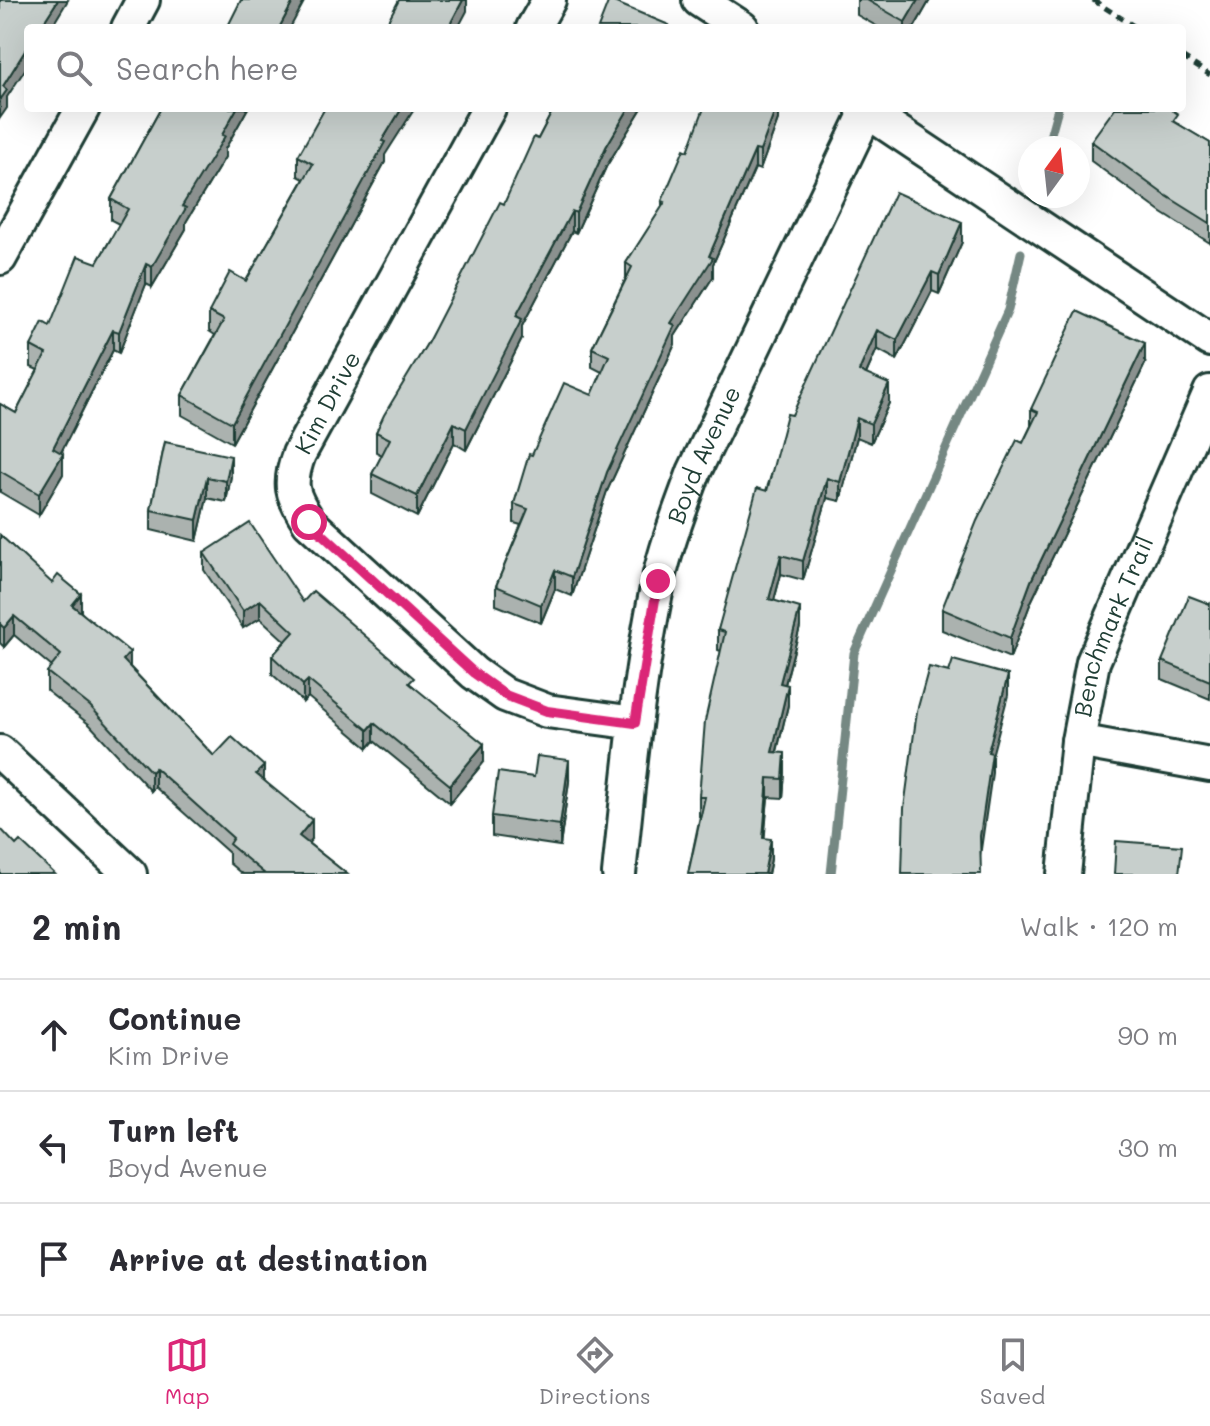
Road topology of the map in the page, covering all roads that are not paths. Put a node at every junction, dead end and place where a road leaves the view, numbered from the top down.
1 (143, 0) edge
2 (549, 0) edge
3 (699, 0) edge
4 (130, 24) edge
5 (535, 24) edge
6 (736, 24) edge
7 (81, 112) edge
8 (487, 112) edge
9 (864, 112) edge
10 (868, 112) edge
11 (0, 258) edge
12 (1210, 340) edge
13 (1210, 392) edge
14 (635, 723) junction
15 (1078, 741) junction
16 (0, 752) edge
17 (1210, 765) edge
18 (130, 874) edge
19 (619, 874) edge
20 (1064, 874) edge

1 - 4 street
2 - 5 street
3 - 6 street
7 - 11 street
8 - 14 street, Kim Drive
9 - 14 street, Boyd Avenue
10 - 12 street
13 - 15 street, Benchmark Trail
14 - 19 street, Boyd Avenue
15 - 17 street
15 - 20 street, Benchmark Trail
16 - 18 street

